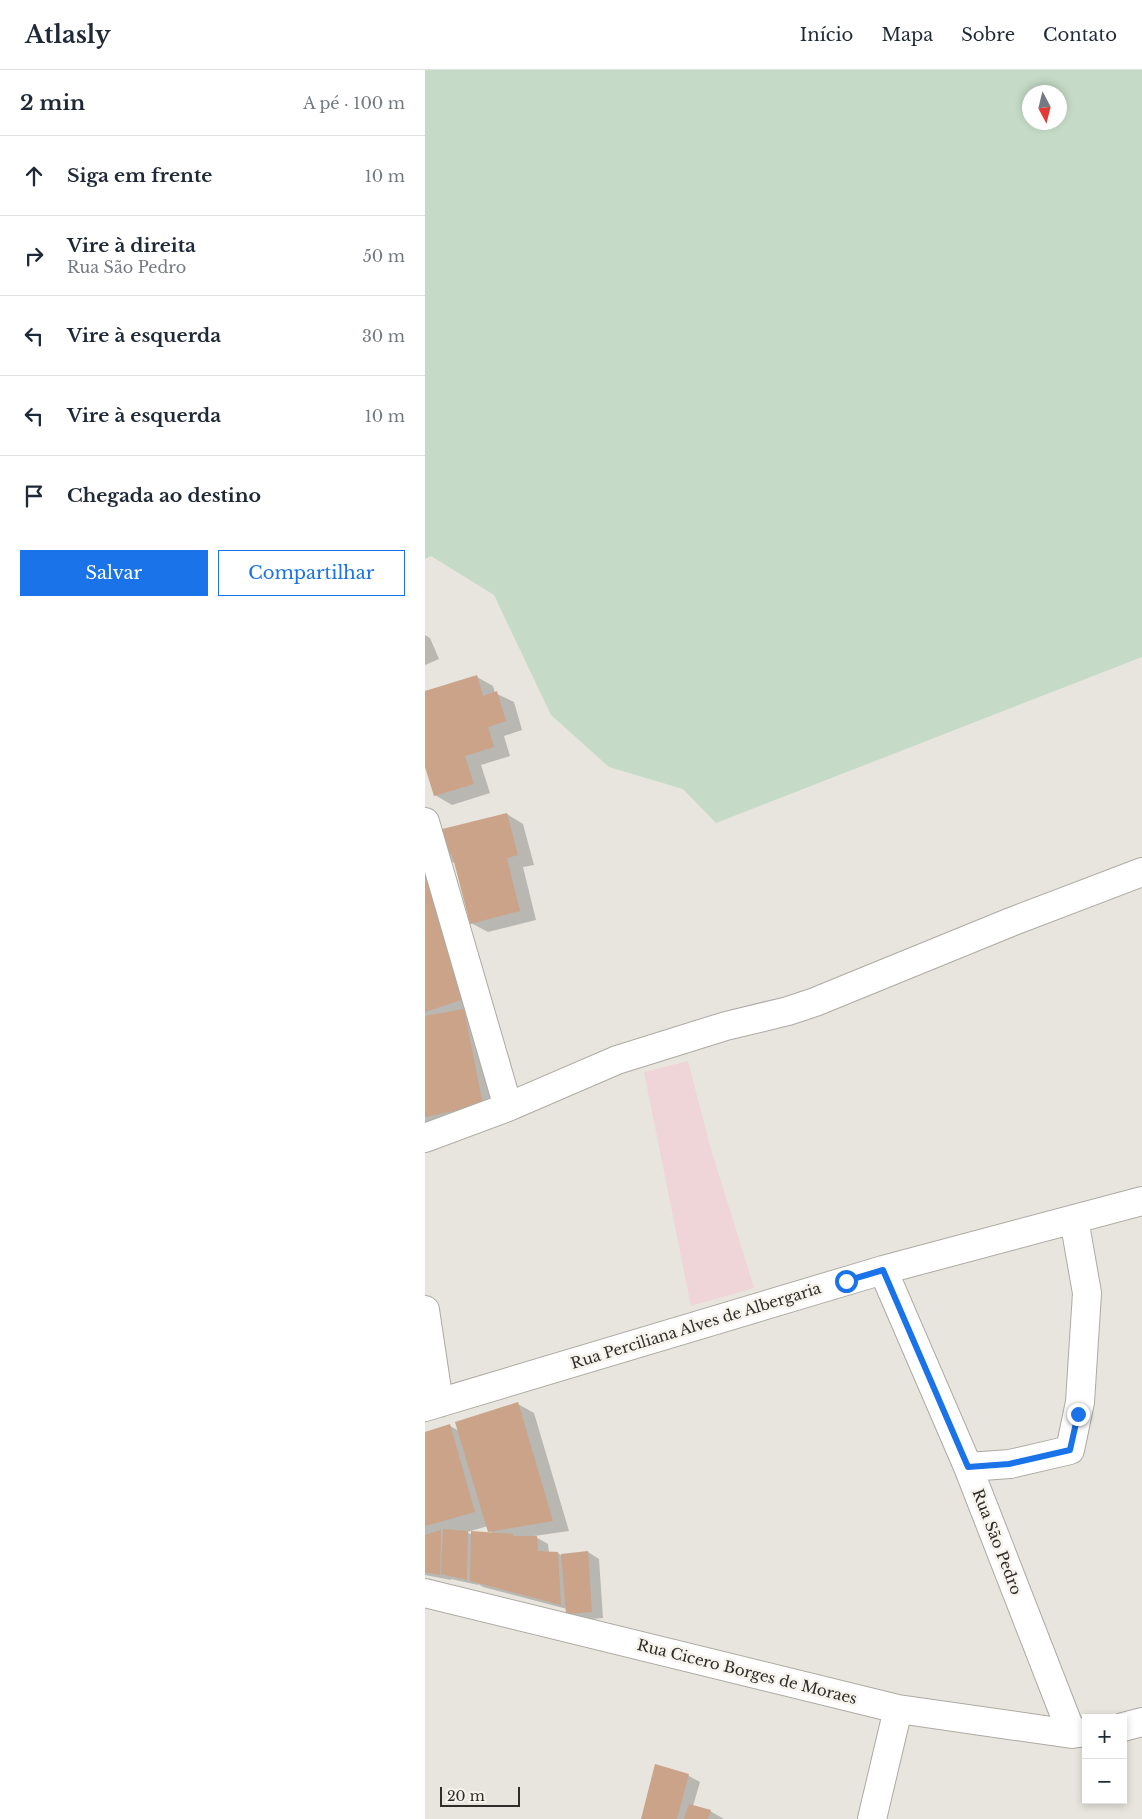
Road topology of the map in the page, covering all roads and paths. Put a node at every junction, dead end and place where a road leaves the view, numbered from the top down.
1 (425, 822) edge
2 (1142, 872) edge
3 (508, 1107) junction
4 (425, 1138) edge
5 (1142, 1201) edge
6 (1074, 1219) junction
7 (883, 1270) junction
8 (425, 1310) edge
9 (432, 1405) edge
10 (968, 1467) junction
11 (425, 1593) edge
12 (898, 1709) junction
13 (1142, 1722) edge
14 (1127, 1725) edge
15 (1079, 1733) edge
16 (872, 1819) edge

1 - 3 street
2 - 3 street
3 - 4 street
5 - 6 street, Rua Perciliana Alves de Albergaria
6 - 7 street, Rua Perciliana Alves de Albergaria
6 - 10 street
7 - 9 street, Rua Perciliana Alves de Albergaria
7 - 10 street, Rua São Pedro
8 - 9 street
10 - 15 street, Rua São Pedro
11 - 12 street, Rua Cicero Borges de Moraes
12 - 15 street, Rua Cicero Borges de Moraes
12 - 16 street
13 - 14 street

